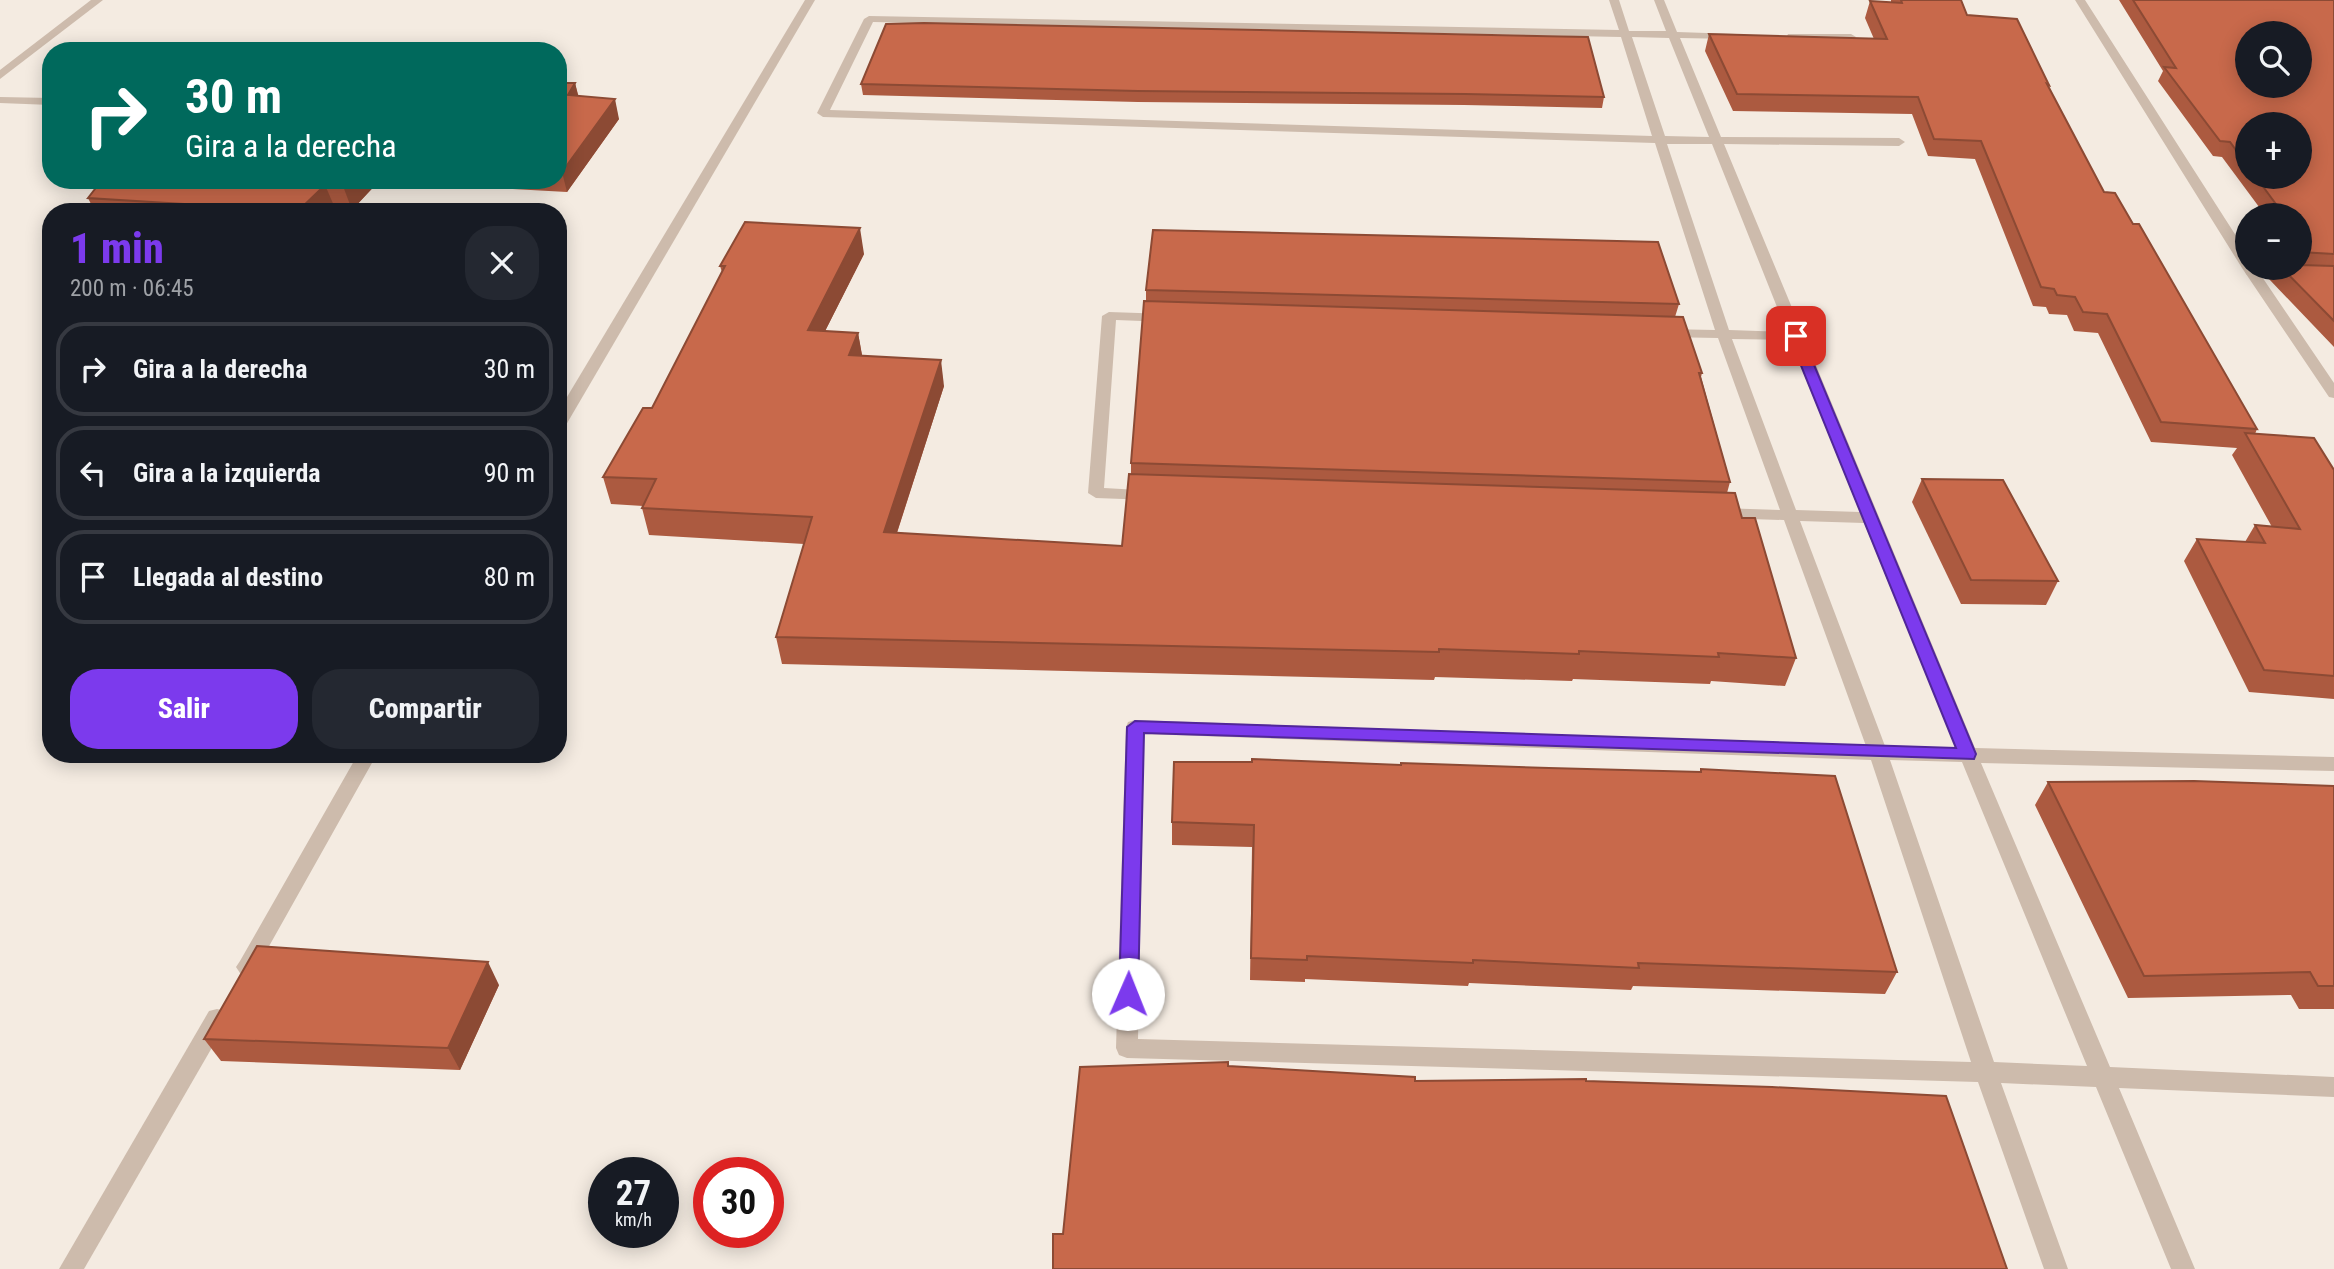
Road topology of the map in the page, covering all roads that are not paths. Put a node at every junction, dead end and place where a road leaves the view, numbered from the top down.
1 (99, 0) edge
2 (810, 0) edge
3 (1614, 0) edge
4 (1659, 0) edge
5 (2080, 0) edge
6 (1624, 33) junction
7 (1673, 35) junction
8 (1742, 36) edge
9 (1783, 36) edge
10 (1852, 37) edge
11 (44, 42) edge
12 (42, 44) edge
13 (0, 76) edge
14 (0, 100) edge
15 (42, 102) edge
16 (1660, 140) junction
17 (1715, 140) junction
18 (1899, 142) dead end
19 (2235, 244) edge
20 (2312, 274) edge
21 (2334, 276) edge
22 (2258, 280) edge
23 (1178, 318) edge
24 (1653, 332) edge
25 (1723, 334) junction
26 (1796, 336) junction
27 (2334, 394) edge
28 (567, 410) edge
29 (1166, 496) edge
30 (1708, 513) edge
31 (1791, 516) junction
32 (1870, 518) junction
33 (1878, 753) junction
34 (1968, 754) junction
35 (363, 763) edge
36 (2334, 764) edge
37 (1986, 1072) junction
38 (2104, 1078) junction
39 (2334, 1087) edge
40 (71, 1269) edge
41 (2056, 1269) edge
42 (2183, 1269) edge

1 - 11 street
2 - 28 street
3 - 6 street
4 - 7 street
5 - 19 street
6 - 7 street
6 - 16 street
6 - 16 street
7 - 8 street
7 - 17 street
9 - 10 street
12 - 13 street
14 - 15 street
16 - 17 street
16 - 25 street
17 - 18 street
17 - 26 street
20 - 21 street
22 - 27 street
23 - 29 street
24 - 25 street
25 - 26 street
25 - 31 street
26 - 32 street
30 - 31 street
31 - 32 street
31 - 33 street
32 - 34 street
33 - 34 street
33 - 37 street
33 - 37 street
34 - 36 street
34 - 38 street
35 - 40 street
37 - 38 street
37 - 41 street
38 - 39 street
38 - 42 street

